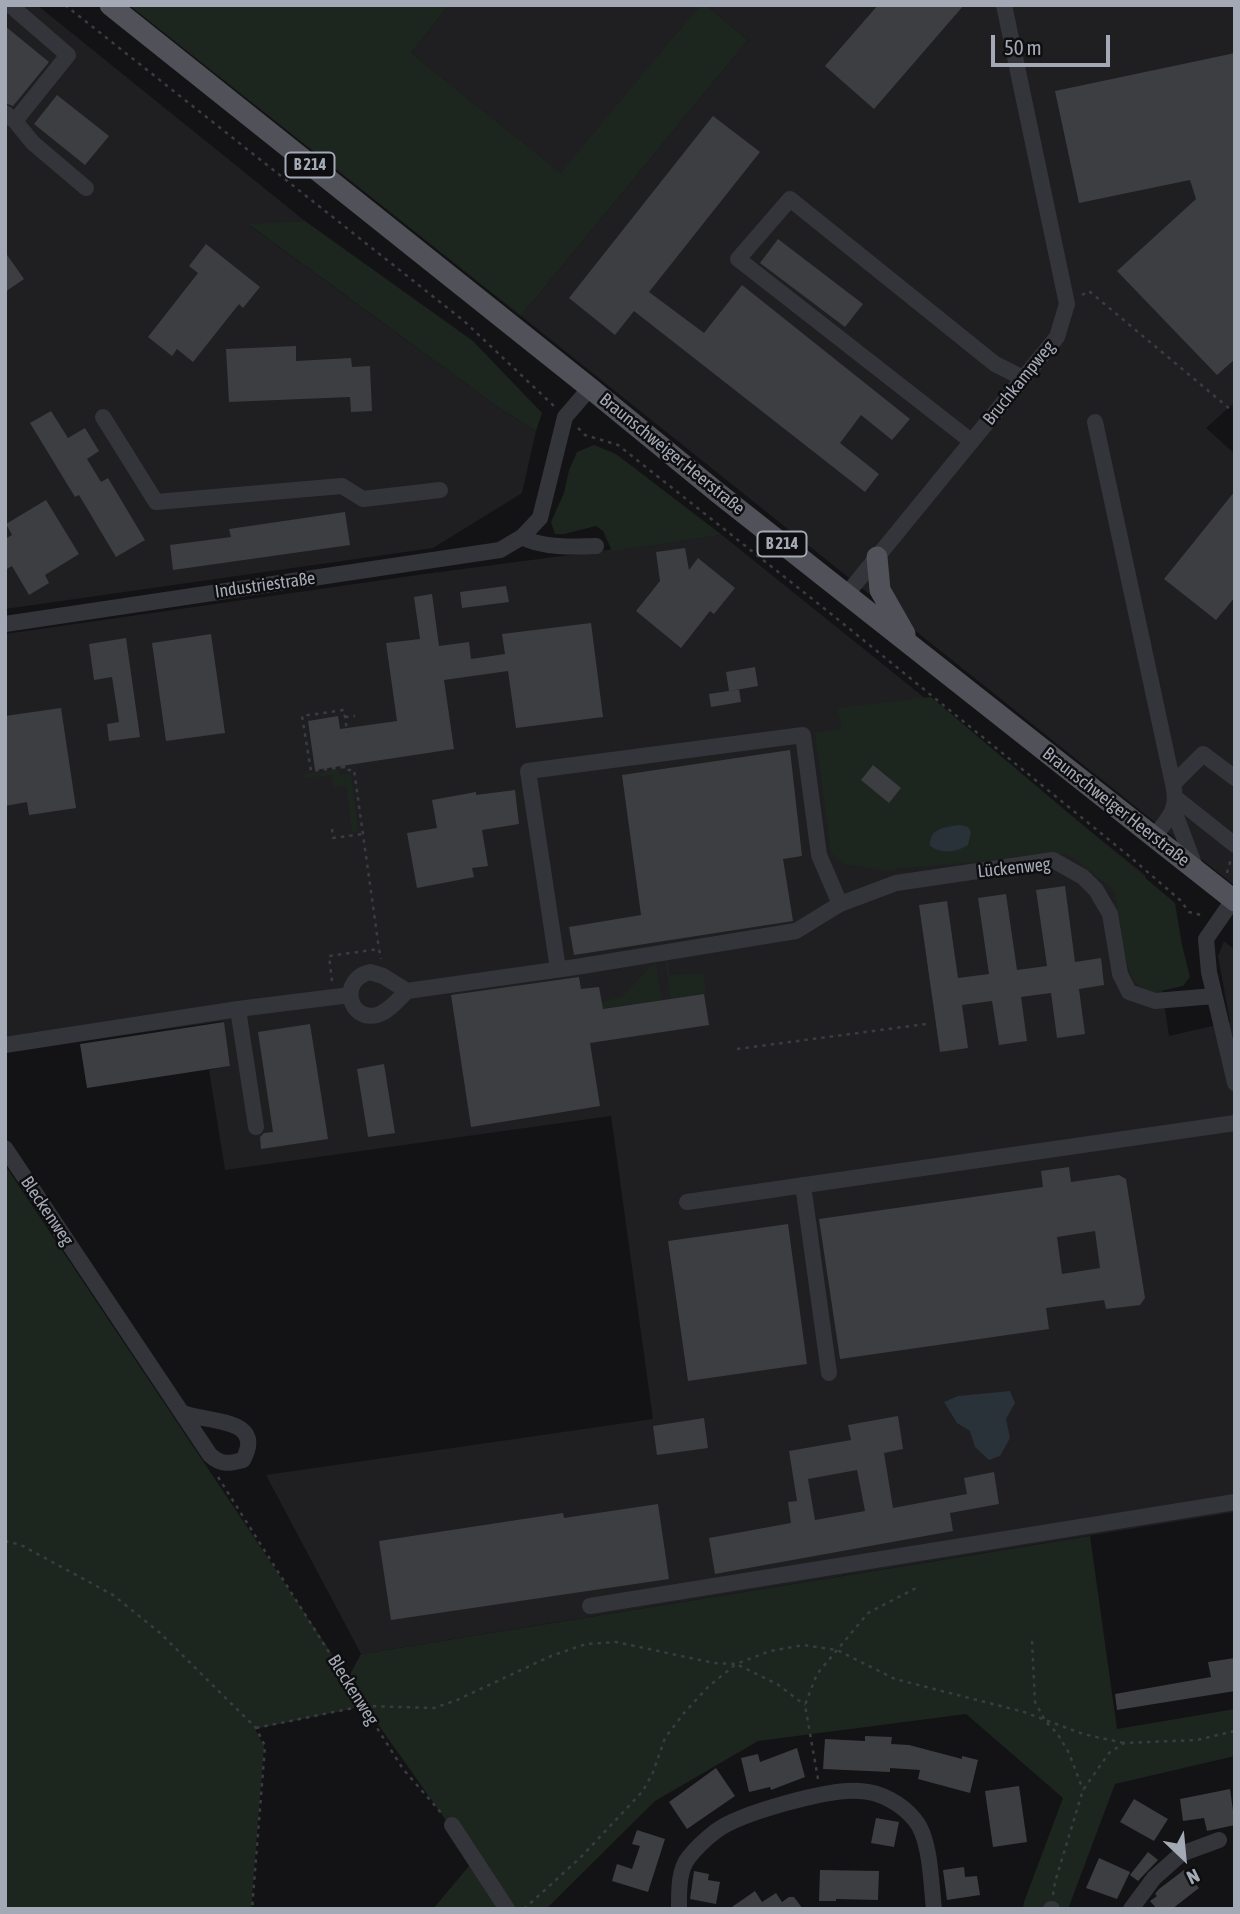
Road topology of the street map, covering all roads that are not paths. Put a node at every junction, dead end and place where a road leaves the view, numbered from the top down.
1 (10, 5) edge
2 (110, 5) edge
3 (1004, 5) edge
4 (10, 117) edge
5 (86, 188) dead end
6 (1023, 379) junction
7 (590, 388) junction
8 (103, 417) dead end
9 (1095, 422) dead end
10 (971, 441) junction
11 (440, 490) dead end
12 (522, 537) junction
13 (596, 546) dead end
14 (877, 557) junction
15 (846, 595) junction
16 (5, 624) edge
17 (913, 648) junction
18 (1235, 778) edge
19 (1174, 798) junction
20 (1154, 837) junction
21 (1235, 845) edge
22 (1197, 872) junction
23 (1234, 901) edge
24 (840, 904) junction
25 (558, 970) junction
26 (407, 991) junction
27 (350, 995) junction
28 (1214, 996) junction
29 (238, 1009) junction
30 (5, 1045) edge
31 (1235, 1083) edge
32 (1235, 1123) edge
33 (256, 1127) dead end
34 (5, 1148) edge
35 (803, 1185) junction
36 (687, 1202) dead end
37 (829, 1373) dead end
38 (183, 1413) junction
39 (1235, 1502) edge
40 (590, 1606) dead end
41 (452, 1825) road end
42 (1219, 1840) dead end
43 (507, 1909) edge
44 (679, 1909) edge
45 (934, 1909) edge
46 (1131, 1909) edge

1 - 4 street
2 - 7 main road, Braunschweiger Heerstraße / B 214
3 - 6 street, Bruchkampweg
4 - 5 street
6 - 10 street, Bruchkampweg
6 - 10 street
7 - 12 street, Industriestraße
7 - 15 main road, Braunschweiger Heerstraße / B 214
8 - 11 street
9 - 19 street
10 - 14 street, Bruchkampweg
12 - 13 street
12 - 16 street, Industriestraße
14 - 15 street, Bruchkampweg
14 - 17 main road
15 - 17 main road, Braunschweiger Heerstraße / B 214
17 - 20 main road, Braunschweiger Heerstraße / B 214
18 - 19 street
19 - 20 street
19 - 21 street
19 - 22 street
20 - 22 main road, Braunschweiger Heerstraße / B 214
22 - 23 main road, Braunschweiger Heerstraße / B 214
23 - 28 street
24 - 25 street
24 - 25 street
24 - 28 street, Lückenweg
25 - 26 street
26 - 27 street
26 - 27 street
27 - 29 street
28 - 31 street
29 - 30 street
29 - 33 street
32 - 35 street
34 - 38 street, Bleckenweg
35 - 36 street
35 - 37 street
38 - 38 street, Bleckenweg
39 - 40 street
41 - 43 street
42 - 46 street
44 - 45 street

